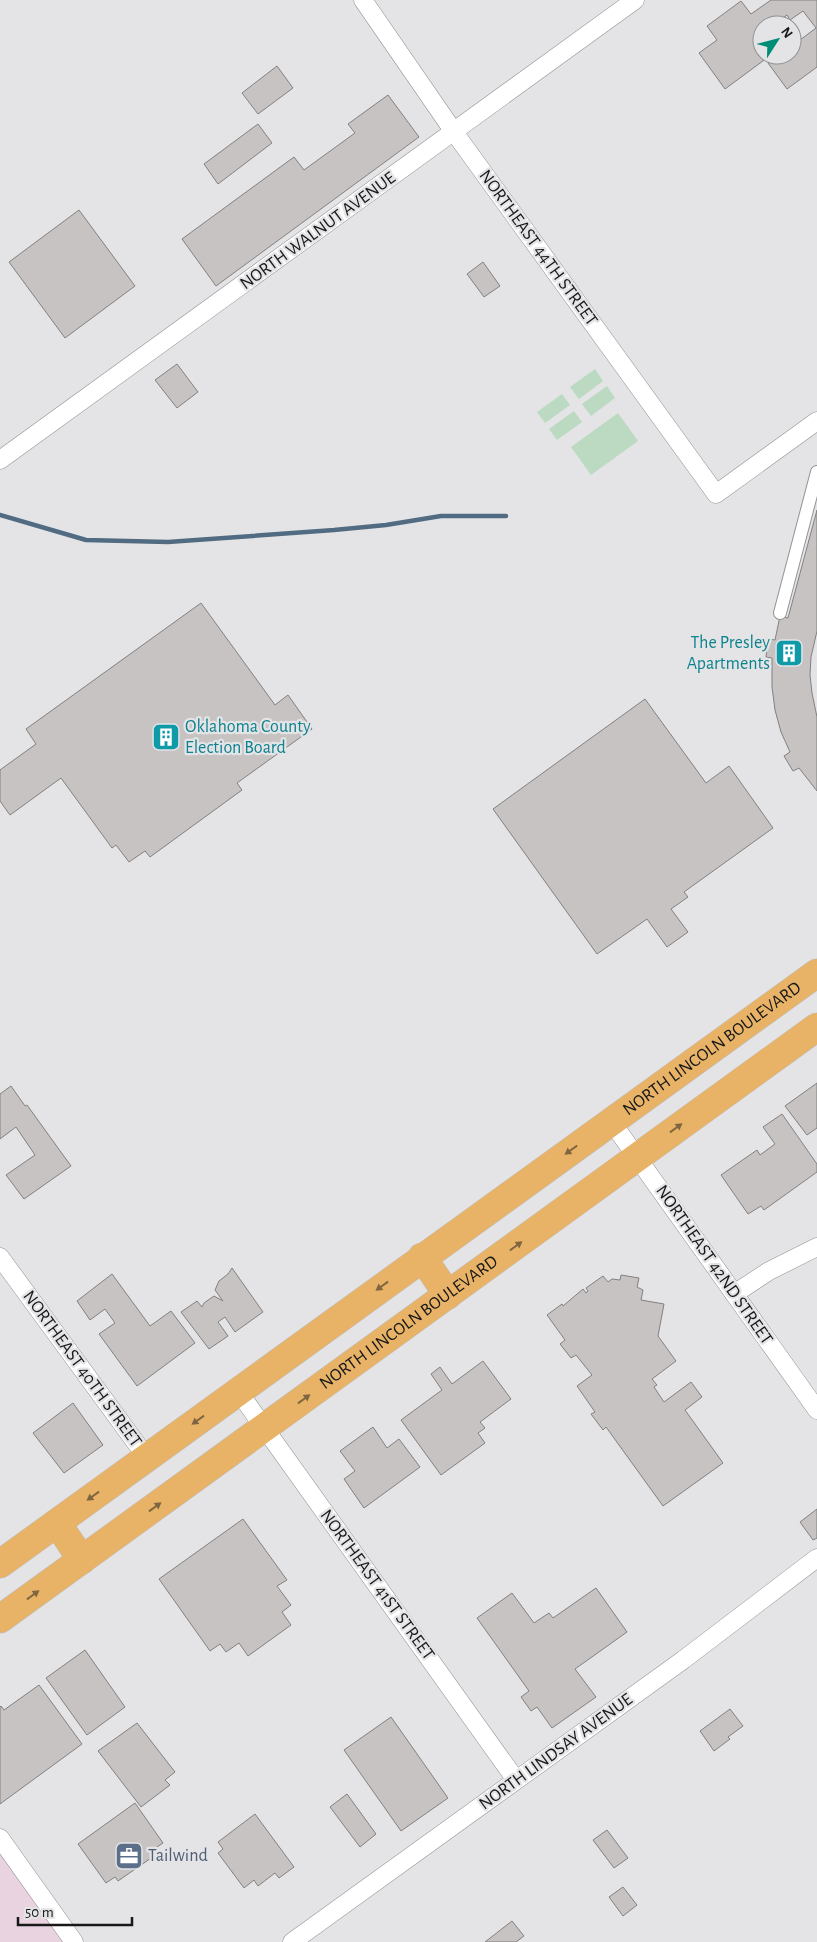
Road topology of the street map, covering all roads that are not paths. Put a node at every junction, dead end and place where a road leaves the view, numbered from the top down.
1 (363, 0) edge
2 (635, 0) edge
3 (454, 132) junction
4 (817, 421) edge
5 (0, 460) edge
6 (817, 472) edge
7 (780, 613) dead end
8 (817, 972) edge
9 (817, 1027) edge
10 (611, 1121) junction
11 (637, 1157) junction
12 (817, 1248) edge
13 (0, 1257) edge
14 (422, 1257) junction
15 (734, 1294) junction
16 (448, 1295) junction
17 (238, 1391) junction
18 (817, 1410) edge
19 (264, 1428) junction
20 (147, 1458) junction
21 (57, 1523) junction
22 (817, 1558) edge
23 (82, 1560) junction
24 (0, 1564) edge
25 (0, 1619) edge
26 (516, 1780) junction
27 (0, 1838) edge
28 (74, 1942) edge
29 (292, 1942) edge

1 - 3 street, NORTHEAST 44TH STREET
2 - 3 street, NORTH WALNUT AVENUE
3 - 4 street, NORTHEAST 44TH STREET
3 - 5 street, NORTH WALNUT AVENUE
6 - 7 street
8 - 10 main road, NORTH LINCOLN BOULEVARD
11 -> 9 main road, NORTH LINCOLN BOULEVARD
10 - 11 street, NORTHEAST 42ND STREET
10 -> 14 main road, NORTH LINCOLN BOULEVARD
11 - 15 street, NORTHEAST 42ND STREET
16 -> 11 main road, NORTH LINCOLN BOULEVARD
12 - 15 street
13 - 20 street, NORTHEAST 40TH STREET
14 - 16 main road
14 -> 17 main road, NORTH LINCOLN BOULEVARD
15 - 18 street, NORTHEAST 42ND STREET
19 -> 16 main road, NORTH LINCOLN BOULEVARD
17 - 19 street, NORTHEAST 41ST STREET
17 -> 20 main road, NORTH LINCOLN BOULEVARD
23 -> 19 main road, NORTH LINCOLN BOULEVARD
19 - 26 street, NORTHEAST 41ST STREET
20 -> 21 main road, NORTH LINCOLN BOULEVARD
21 - 23 main road
21 - 24 main road, NORTH LINCOLN BOULEVARD
22 - 26 street, NORTH LINDSAY AVENUE
25 -> 23 main road, NORTH LINCOLN BOULEVARD
26 - 29 street, NORTH LINDSAY AVENUE
27 - 28 street

